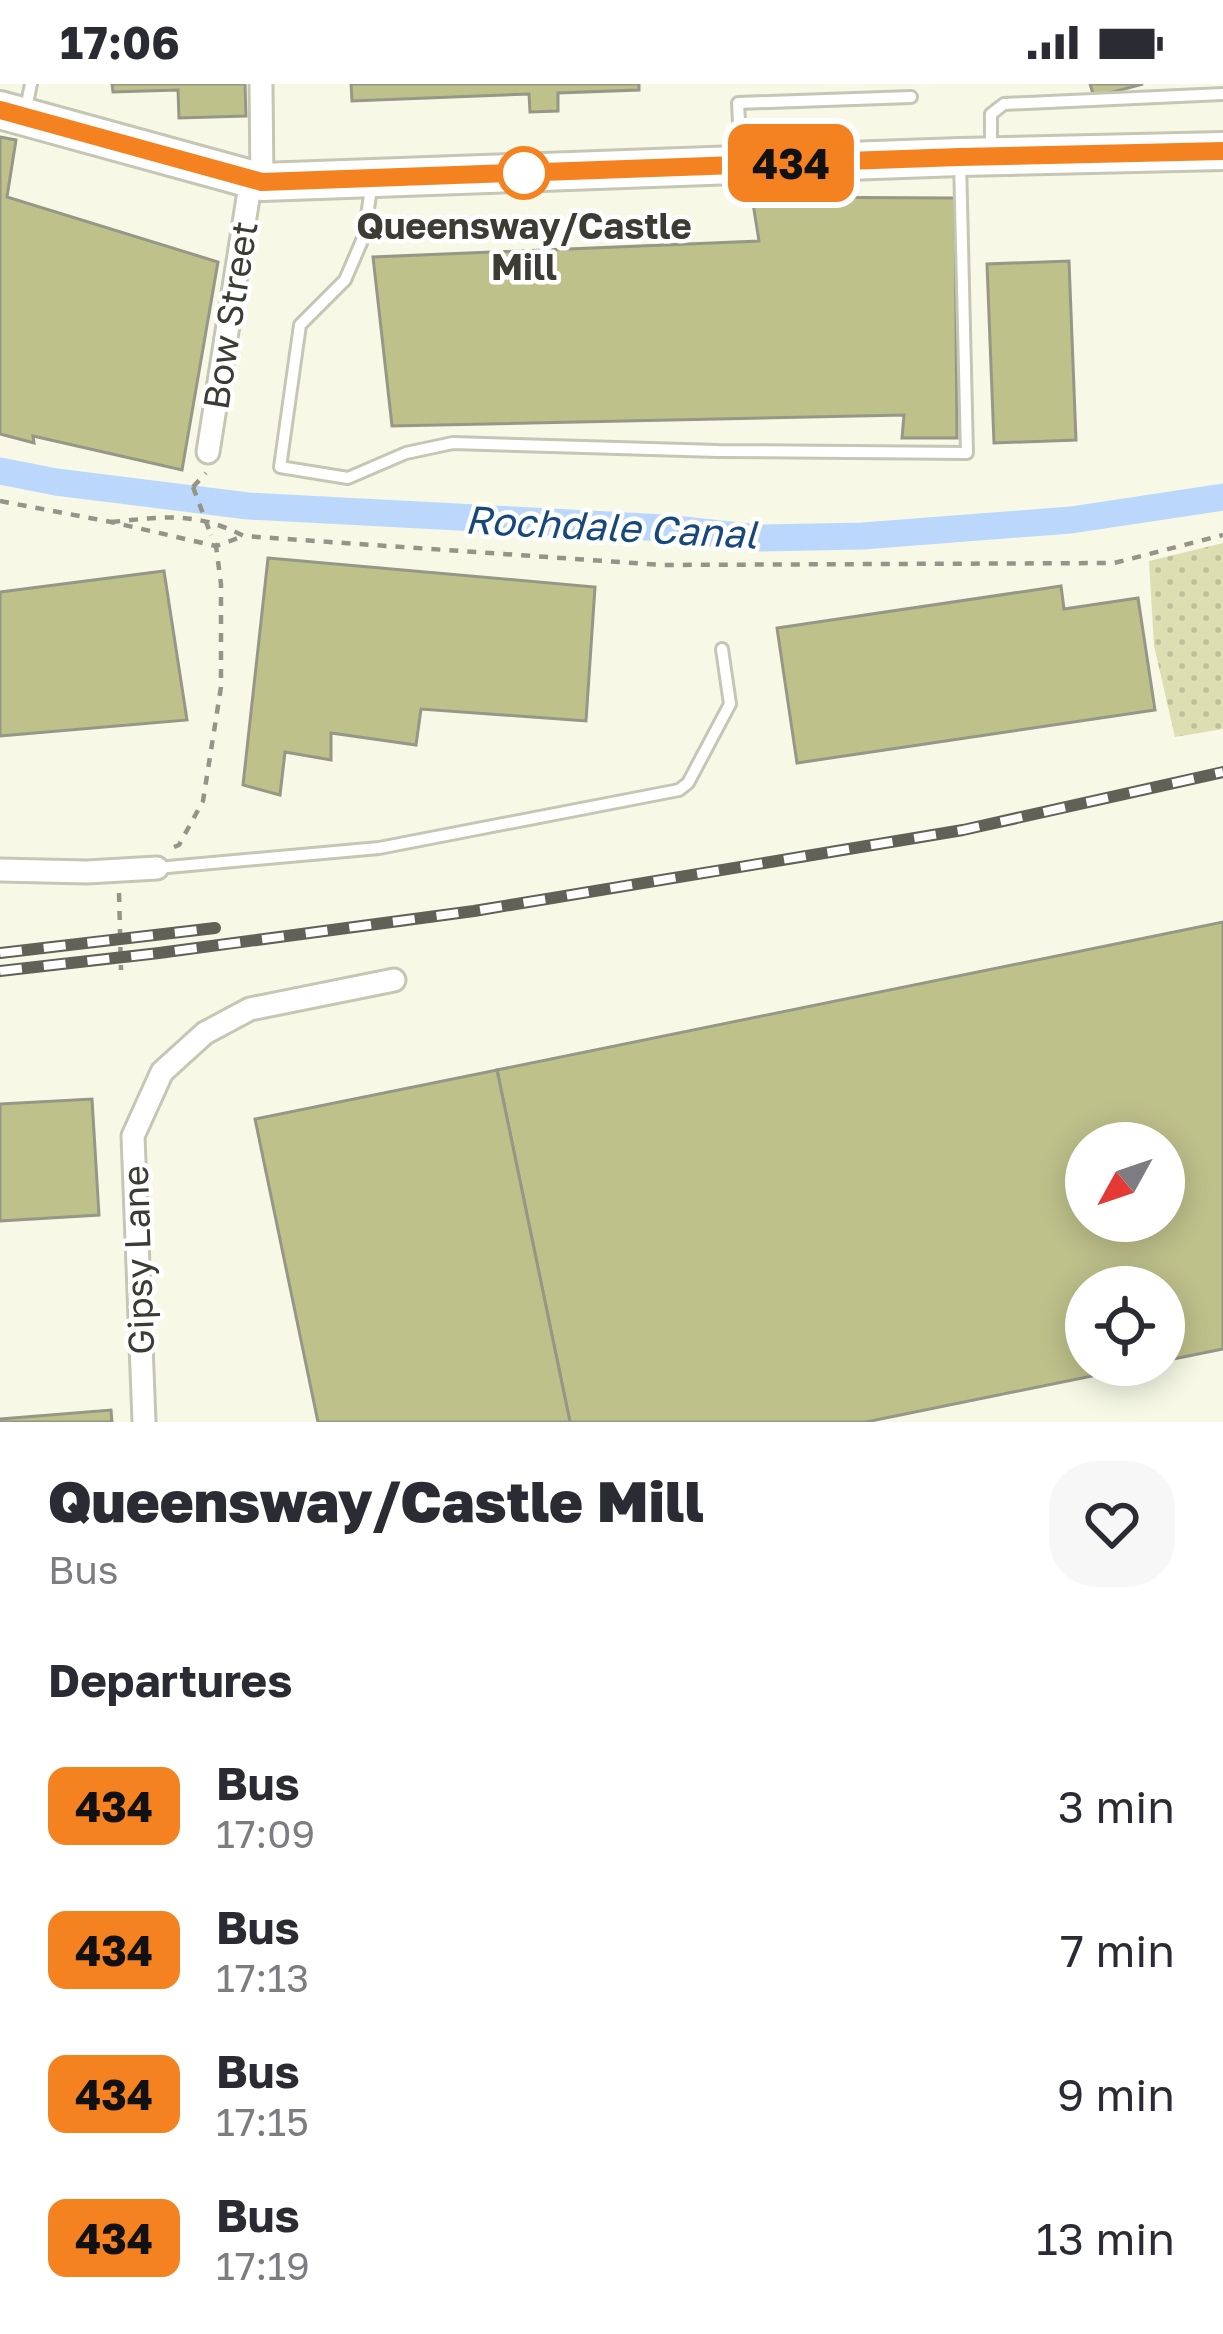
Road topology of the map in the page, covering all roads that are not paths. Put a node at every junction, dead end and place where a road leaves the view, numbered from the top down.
1 (260, 84) edge
2 (1223, 94) edge
3 (911, 97) dead end
4 (18, 103) edge
5 (1223, 151) edge
6 (975, 157) junction
7 (742, 165) junction
8 (372, 178) junction
9 (257, 181) junction
10 (208, 452) dead end
11 (722, 649) dead end
12 (157, 868) joint
13 (0, 870) edge
14 (394, 980) dead end
15 (144, 1422) edge

1 - 9 street, Bow Street
2 - 6 lane
3 - 7 lane
4 - 9 main road
5 - 6 main road
6 - 7 main road
6 - 8 lane
7 - 8 main road
8 - 9 main road
9 - 10 street, Bow Street
11 - 12 lane
12 - 13 street
14 - 15 street, Gipsy Lane

